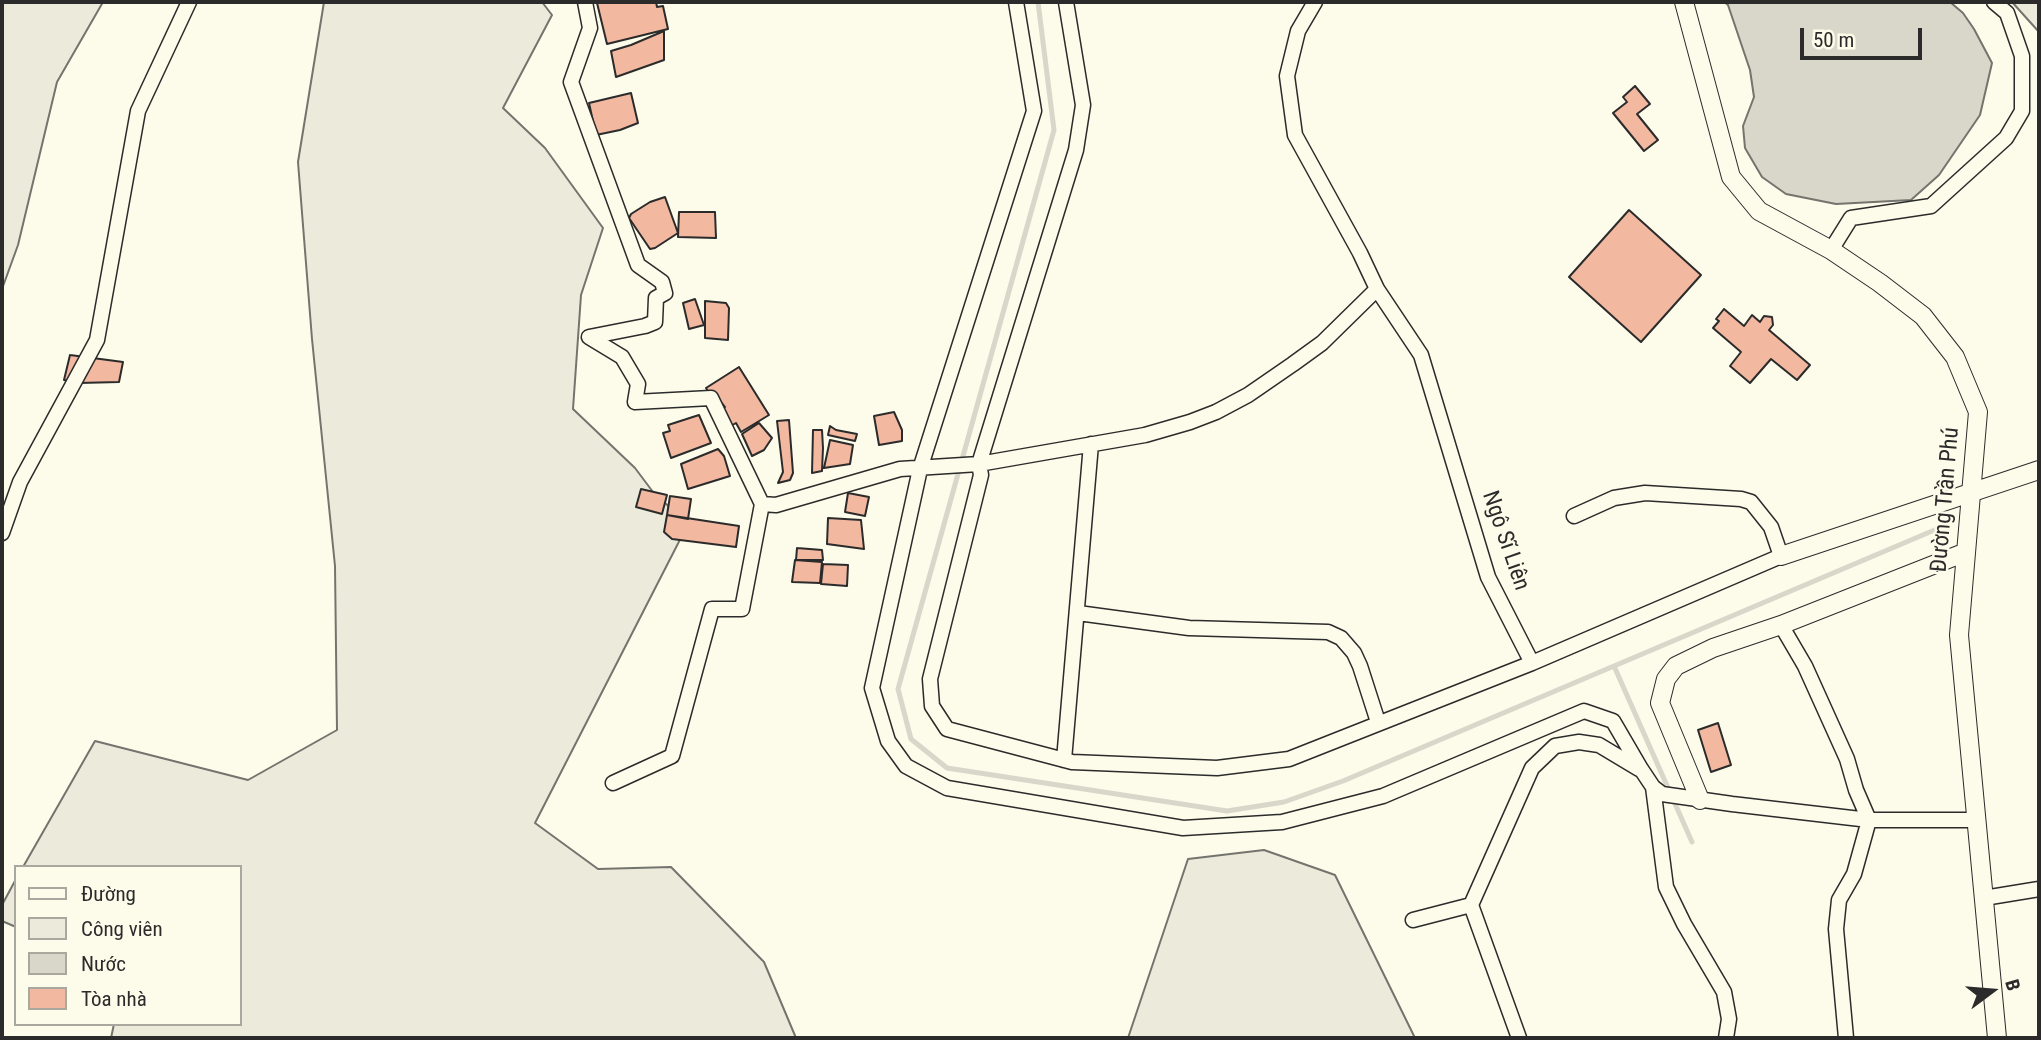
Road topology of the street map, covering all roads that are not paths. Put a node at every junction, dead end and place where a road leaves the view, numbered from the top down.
1 (189, 2) edge
2 (585, 2) edge
3 (1016, 2) edge
4 (1066, 2) edge
5 (1315, 2) edge
6 (1684, 2) edge
7 (1994, 2) edge
8 (1831, 250) junction
9 (1377, 289) junction
10 (1091, 444) junction
11 (976, 464) junction
12 (926, 468) junction
13 (2039, 470) edge
14 (1971, 492) junction
15 (762, 504) junction
16 (1574, 516) dead end
17 (2, 533) edge
18 (1966, 552) junction
19 (1782, 555) junction
20 (1078, 613) junction
21 (1781, 625) junction
22 (1532, 663) junction
23 (1378, 722) junction
24 (1064, 761) junction
25 (1641, 769) junction
26 (613, 783) dead end
27 (1657, 791) junction
28 (1695, 799) junction
29 (1869, 820) junction
30 (1976, 820) junction
31 (2039, 889) edge
32 (1984, 898) junction
33 (1471, 905) junction
34 (1413, 920) dead end
35 (1519, 1038) edge
36 (1726, 1038) edge
37 (1846, 1038) edge
38 (1997, 1038) edge

1 - 17 street
2 - 15 street
3 - 12 street
4 - 11 street
5 - 9 street, Ngô Sĩ Liên
6 - 8 street, Đường Trần Phú
7 - 8 street
8 - 14 street, Đường Trần Phú
9 - 10 street
9 - 22 street, Ngô Sĩ Liên
10 - 11 street
10 - 20 street
11 - 12 street
11 - 24 street
12 - 15 street
12 - 25 street
13 - 14 street
14 - 18 street, Đường Trần Phú
14 - 19 street
15 - 26 street
16 - 19 street
18 - 21 street
18 - 30 street, Đường Trần Phú
19 - 22 street
20 - 23 street
20 - 24 street
21 - 28 street
21 - 29 street
22 - 23 street
23 - 24 street
25 - 27 street
25 - 33 street
27 - 28 street
27 - 36 street
28 - 29 street
29 - 30 street
29 - 37 street
30 - 32 street, Đường Trần Phú
31 - 32 street
32 - 38 street, Đường Trần Phú
33 - 34 street
33 - 35 street

